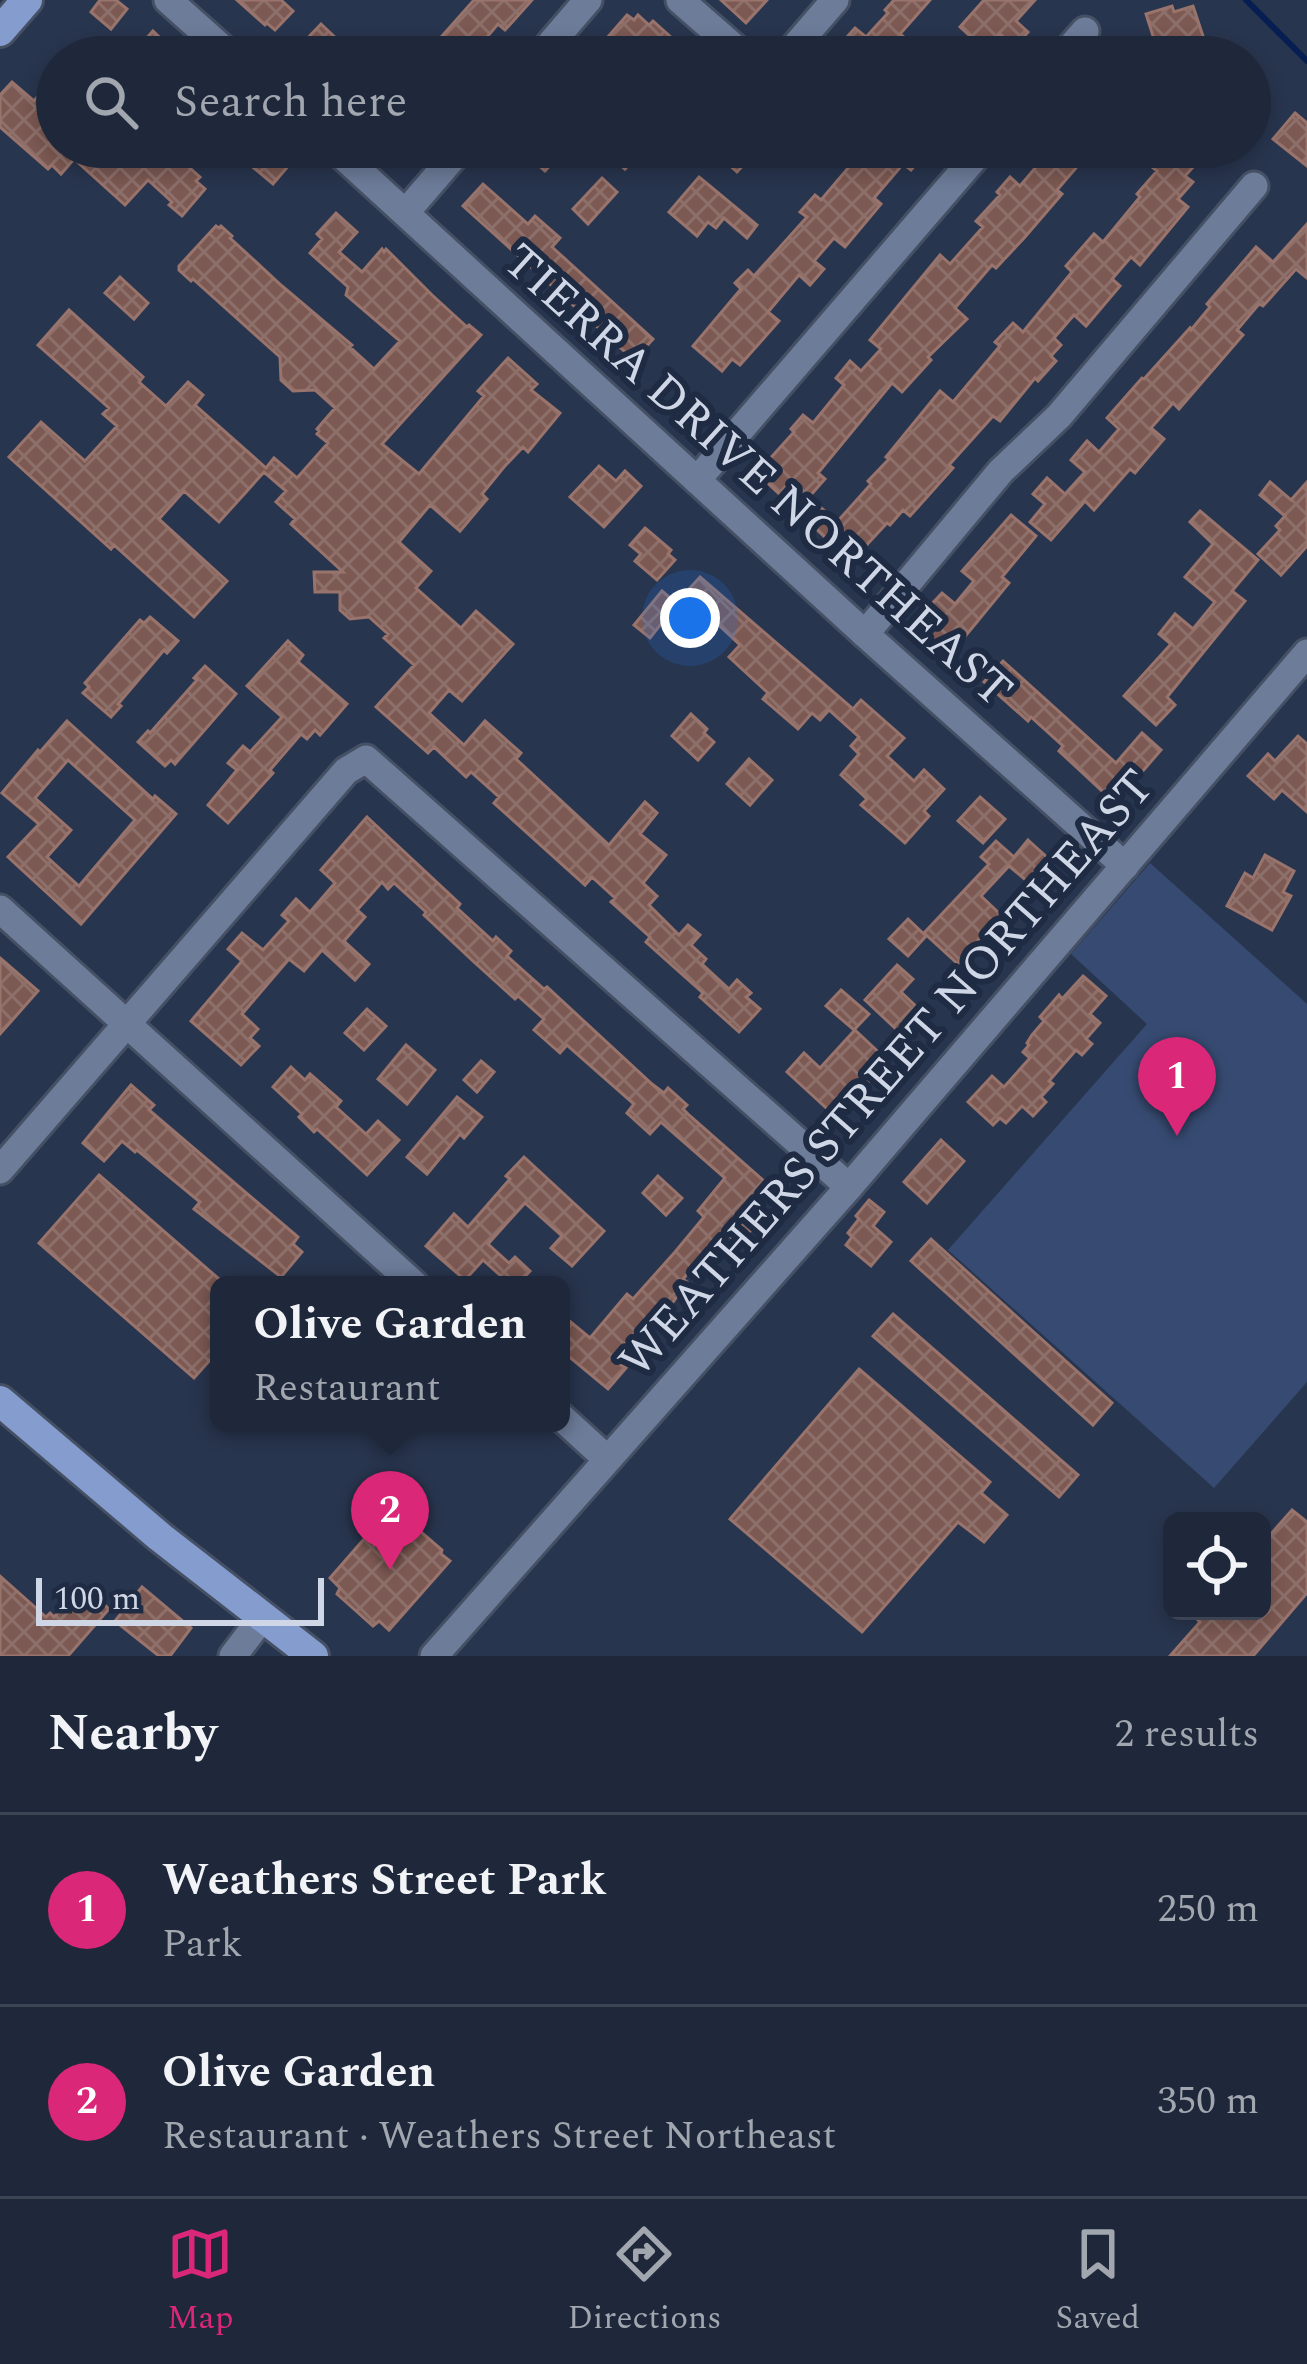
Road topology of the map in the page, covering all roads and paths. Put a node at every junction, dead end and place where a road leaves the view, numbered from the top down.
1 (27, 0) edge
2 (168, 0) edge
3 (588, 0) edge
4 (680, 0) edge
5 (835, 0) edge
6 (0, 31) edge
7 (1085, 31) dead end
8 (208, 36) edge
9 (557, 36) edge
10 (721, 36) edge
11 (804, 36) edge
12 (1081, 36) edge
13 (357, 168) edge
14 (444, 168) edge
15 (967, 168) edge
16 (1255, 186) dead end
17 (406, 212) junction
18 (697, 480) junction
19 (865, 634) junction
20 (1307, 653) edge
21 (1125, 866) junction
22 (0, 909) edge
23 (127, 1024) junction
24 (0, 1170) edge
25 (849, 1186) junction
26 (405, 1276) edge
27 (0, 1401) edge
28 (570, 1425) edge
29 (607, 1459) junction
30 (262, 1618) junction
31 (233, 1656) edge
32 (313, 1656) edge
33 (434, 1656) edge

1 - 6 main road
2 - 8 street
3 - 9 street
4 - 10 street
5 - 11 street
7 - 12 street
13 - 17 street, TIERRA DRIVE NORTHEAST
14 - 17 street
15 - 18 street
16 - 19 street
17 - 18 street, TIERRA DRIVE NORTHEAST
18 - 19 street, TIERRA DRIVE NORTHEAST
19 - 21 street, TIERRA DRIVE NORTHEAST
20 - 21 street, WEATHERS STREET NORTHEAST
21 - 25 street, WEATHERS STREET NORTHEAST
22 - 23 street
23 - 24 street
23 - 25 street
23 - 26 street
25 - 29 street, WEATHERS STREET NORTHEAST
27 - 30 main road
28 - 29 street
29 - 33 street, WEATHERS STREET NORTHEAST
30 - 31 street
30 - 32 main road

